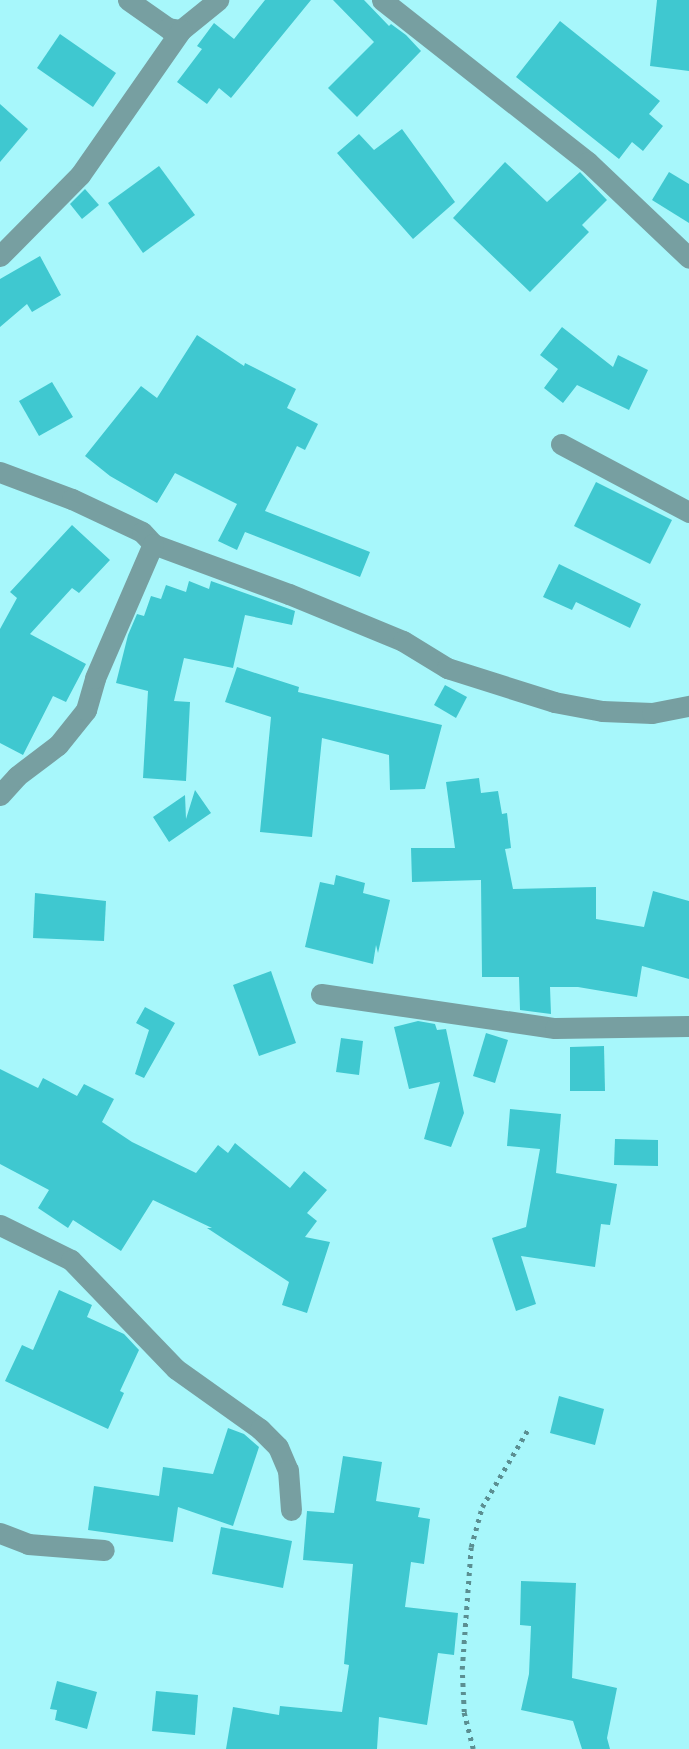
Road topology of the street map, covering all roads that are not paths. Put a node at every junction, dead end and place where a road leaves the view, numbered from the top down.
1 (128, 0) edge
2 (218, 0) edge
3 (382, 0) edge
4 (181, 30) junction
5 (0, 256) edge
6 (689, 258) edge
7 (561, 443) dead end
8 (0, 472) edge
9 (689, 512) edge
10 (153, 544) junction
11 (689, 706) edge
12 (0, 795) edge
13 (321, 995) dead end
14 (689, 1026) edge
15 (0, 1225) edge
16 (292, 1510) dead end
17 (0, 1533) edge
18 (104, 1550) dead end

1 - 4 street
2 - 4 street
3 - 6 street
4 - 5 street
7 - 9 street
8 - 10 street
10 - 11 street
10 - 12 street
13 - 14 street
15 - 16 street
17 - 18 street

